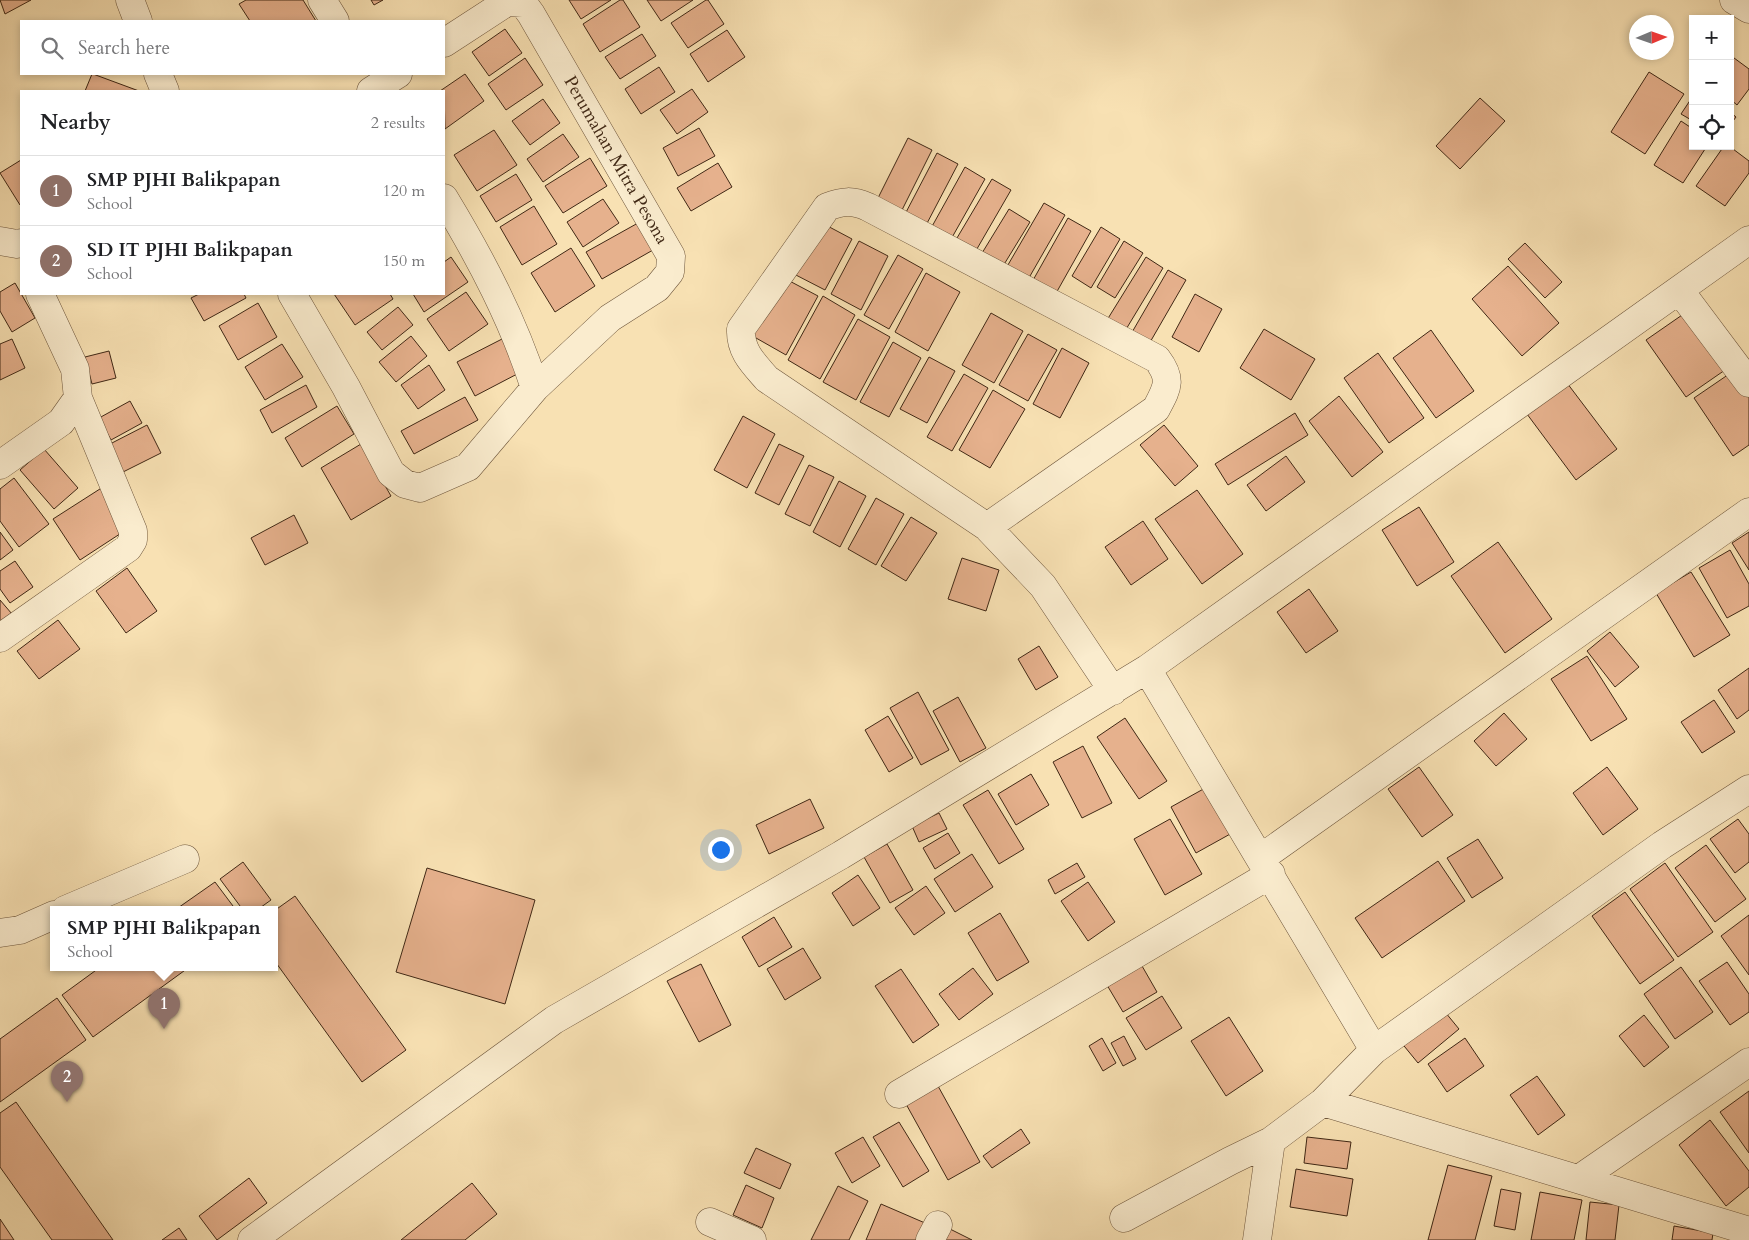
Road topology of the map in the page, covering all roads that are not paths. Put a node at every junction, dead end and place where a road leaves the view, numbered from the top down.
1 (130, 0) edge
2 (322, 0) edge
3 (1734, 0) edge
4 (1749, 9) edge
5 (138, 20) edge
6 (334, 20) edge
7 (445, 42) edge
8 (158, 75) edge
9 (165, 90) edge
10 (445, 200) edge
11 (1749, 240) edge
12 (1680, 291) junction
13 (40, 295) edge
14 (293, 295) edge
15 (1749, 382) edge
16 (535, 388) junction
17 (78, 398) junction
18 (0, 464) edge
19 (1749, 512) edge
20 (987, 527) junction
21 (0, 638) edge
22 (1147, 669) junction
23 (1113, 691) junction
24 (1749, 789) edge
25 (185, 859) dead end
26 (1266, 866) junction
27 (74, 906) edge
28 (50, 917) edge
29 (0, 933) edge
30 (1374, 1050) junction
31 (1749, 1062) edge
32 (899, 1094) dead end
33 (1323, 1102) junction
34 (1271, 1141) junction
35 (1579, 1179) junction
36 (1124, 1218) dead end
37 (710, 1222) dead end
38 (1749, 1231) edge
39 (252, 1240) edge
40 (752, 1240) edge
41 (1257, 1240) edge

1 - 5 street
2 - 6 street
3 - 4 street
7 - 16 street, Perumahan Mitra Pesona
8 - 9 street
10 - 16 street
11 - 12 street
12 - 15 street
12 - 22 street
13 - 17 street
14 - 16 street, Perumahan Mitra Pesona
17 - 18 street
17 - 21 street
19 - 26 street
20 - 20 street
20 - 23 street
22 - 23 street
22 - 26 street
23 - 39 street
24 - 30 street
25 - 27 street
26 - 30 street
26 - 32 street
28 - 29 street
30 - 33 street
31 - 35 street
33 - 34 street
33 - 35 street
34 - 36 street
34 - 41 street
35 - 38 street
37 - 40 street

